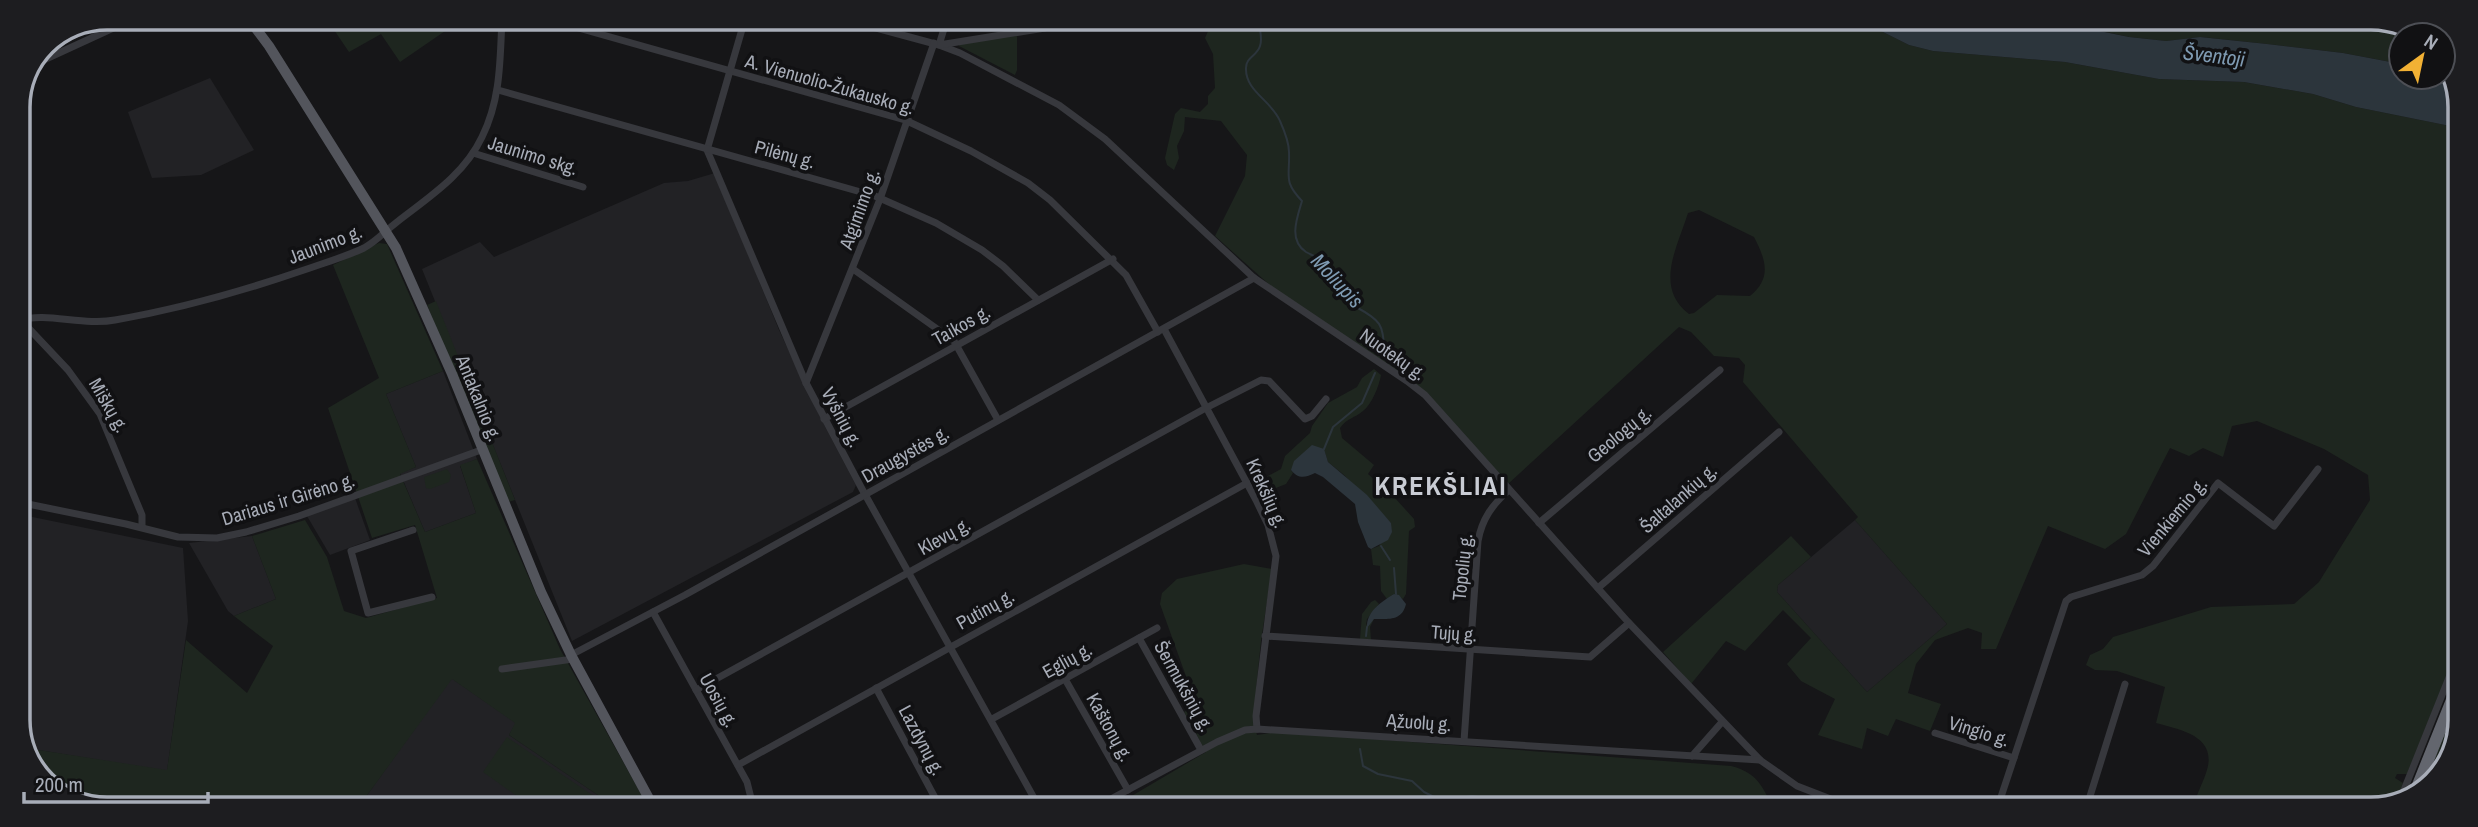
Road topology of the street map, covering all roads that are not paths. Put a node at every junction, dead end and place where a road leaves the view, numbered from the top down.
1 (106, 30) edge
2 (257, 30) edge
3 (501, 30) edge
4 (584, 30) edge
5 (742, 30) edge
6 (884, 30) edge
7 (942, 30) edge
8 (1031, 30) edge
9 (936, 44) junction
10 (48, 58) edge
11 (729, 72) junction
12 (498, 90) junction
13 (908, 121) junction
14 (707, 150) junction
15 (473, 153) junction
16 (583, 187) dead end
17 (880, 199) junction
18 (387, 232) junction
19 (1113, 260) junction
20 (853, 269) junction
21 (1254, 278) junction
22 (1038, 300) junction
23 (30, 317) edge
24 (30, 330) edge
25 (1161, 330) junction
26 (957, 345) junction
27 (1720, 370) dead end
28 (806, 383) junction
29 (1326, 399) dead end
30 (1207, 407) junction
31 (824, 419) junction
32 (998, 420) junction
33 (1779, 432) dead end
34 (481, 450) junction
35 (2318, 469) dead end
36 (1247, 483) junction
37 (1509, 490) junction
38 (865, 494) junction
39 (30, 504) edge
40 (1539, 523) junction
41 (142, 527) junction
42 (413, 530) dead end
43 (910, 572) junction
44 (1598, 588) junction
45 (432, 597) dead end
46 (653, 612) junction
47 (1629, 623) junction
48 (1157, 628) dead end
49 (1265, 636) junction
50 (1139, 638) junction
51 (950, 646) junction
52 (1471, 650) junction
53 (572, 657) junction
54 (502, 669) dead end
55 (1065, 679) junction
56 (2448, 680) edge
57 (2125, 684) dead end
58 (876, 688) junction
59 (696, 690) junction
60 (2448, 710) edge
61 (992, 719) junction
62 (1722, 722) junction
63 (1257, 729) junction
64 (1935, 733) dead end
65 (1464, 741) junction
66 (1201, 750) junction
67 (1692, 756) junction
68 (2014, 758) junction
69 (1760, 760) junction
70 (738, 765) junction
71 (2420, 779) edge
72 (2404, 789) edge
73 (1128, 790) junction
74 (648, 797) edge
75 (751, 797) edge
76 (935, 797) edge
77 (1034, 797) edge
78 (1116, 797) edge
79 (1826, 797) edge
80 (2001, 797) edge
81 (2090, 797) edge

1 - 10 street
2 - 18 main road, Antakalnio g.
3 - 12 street, Jaunimo g.
4 - 11 street, A. Vienuolio-Žukausko g.
5 - 11 street
6 - 9 street, Nuotekų g.
7 - 9 street, Atgimimo g.
8 - 9 street
9 - 13 street, Atgimimo g.
9 - 21 street, Nuotekų g.
11 - 13 street, A. Vienuolio-Žukausko g.
11 - 14 street
12 - 14 street, Pilėnų g.
12 - 15 street, Jaunimo g.
13 - 17 street, Atgimimo g.
13 - 19 street, A. Vienuolio-Žukausko g.
14 - 17 street, Pilėnų g.
14 - 28 street, Vyšnių g.
15 - 16 street, Jaunimo skg.
15 - 18 street, Jaunimo g.
17 - 20 street, Atgimimo g.
17 - 22 street, Pilėnų g.
18 - 23 street, Jaunimo g.
18 - 34 main road, Antakalnio g.
19 - 22 street, Taikos g.
19 - 25 street, A. Vienuolio-Žukausko g.
20 - 26 street
20 - 28 street, Atgimimo g.
21 - 25 street, Draugystės g.
21 - 37 street, Nuotekų g.
22 - 26 street, Taikos g.
24 - 41 street, Miškų g.
25 - 30 street, Krekšlių g.
25 - 32 street, Draugystės g.
26 - 31 street, Taikos g.
26 - 32 street
27 - 40 street, Geologų g.
28 - 31 street, Vyšnių g.
29 - 30 street, Klevų g.
30 - 36 street, Krekšlių g.
30 - 43 street, Klevų g.
31 - 38 street, Vyšnių g.
32 - 38 street, Draugystės g.
33 - 44 street, Šaltalankių g.
34 - 41 street, Dariaus ir Girėno g.
34 - 53 main road, Antakalnio g.
35 - 68 street, Vienkiemio g.
36 - 49 street, Krekšlių g.
36 - 51 street, Putinų g.
37 - 40 street, Nuotekų g.
37 - 52 street, Topolių g.
38 - 43 street, Vyšnių g.
38 - 46 street, Draugystės g.
39 - 41 street, Dariaus ir Girėno g.
40 - 44 street, Nuotekų g.
42 - 45 street
43 - 51 street, Vyšnių g.
43 - 59 street, Klevų g.
44 - 47 street, Nuotekų g.
46 - 53 street, Draugystės g.
46 - 59 street, Uosių g.
47 - 52 street, Tujų g.
47 - 62 street, Nuotekų g.
48 - 50 street, Eglių g.
49 - 52 street, Tujų g.
49 - 63 street, Krekšlių g.
50 - 55 street, Eglių g.
50 - 66 street, Šermukšnių g.
51 - 58 street, Putinų g.
51 - 61 street, Vyšnių g.
52 - 65 street, Topolių g.
53 - 54 street, Draugystės g.
53 - 74 main road, Antakalnio g.
55 - 61 street, Eglių g.
55 - 73 street, Kaštonų g.
56 - 72 street
57 - 81 street
58 - 70 street, Putinų g.
58 - 76 street, Lazdynų g.
59 - 70 street, Uosių g.
60 - 71 highway
61 - 77 street, Vyšnių g.
62 - 67 street
62 - 69 street, Nuotekų g.
63 - 65 street, Ąžuolų g.
63 - 66 street, Ąžuolų g.
64 - 68 street, Vingio g.
65 - 67 street, Ąžuolų g.
66 - 73 street, Ąžuolų g.
67 - 69 street, Ąžuolų g.
68 - 80 street, Vienkiemio g.
69 - 79 street, Nuotekų g.
70 - 75 street, Uosių g.
73 - 78 street, Ąžuolų g.

